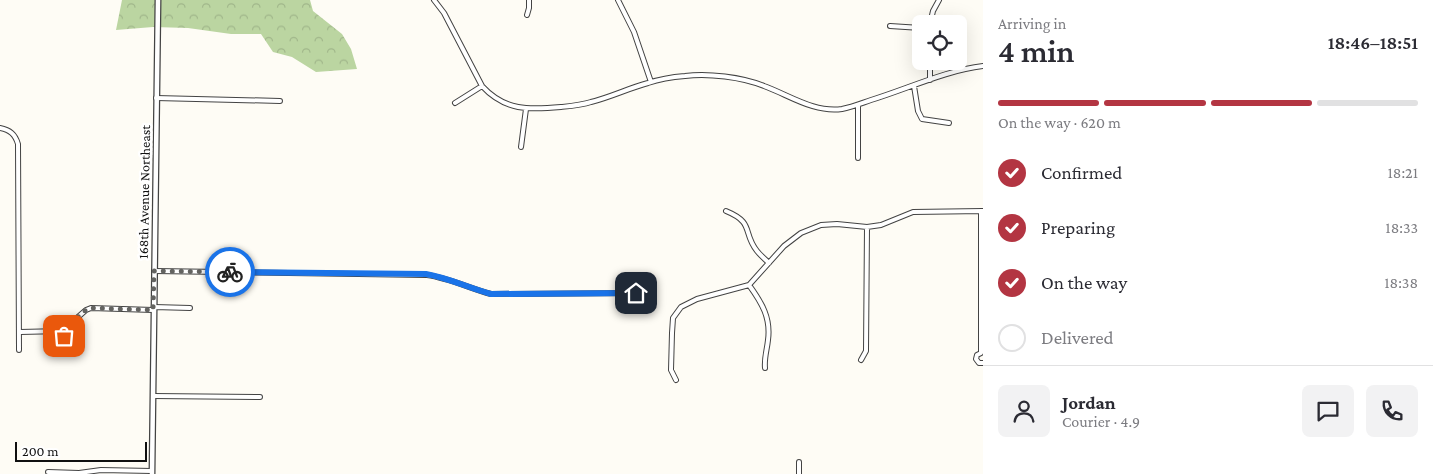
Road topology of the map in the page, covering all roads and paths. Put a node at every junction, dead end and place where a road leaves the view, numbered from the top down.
1 (158, 0) edge
2 (434, 0) edge
3 (529, 0) edge
4 (618, 0) edge
5 (939, 0) edge
6 (527, 15) dead end
7 (932, 15) edge
8 (890, 26) dead end
9 (912, 27) edge
10 (983, 66) edge
11 (930, 70) edge
12 (930, 80) junction
13 (651, 82) junction
14 (482, 86) junction
15 (914, 86) junction
16 (156, 98) junction
17 (280, 101) dead end
18 (455, 103) dead end
19 (858, 105) junction
20 (526, 109) junction
21 (949, 123) dead end
22 (0, 128) edge
23 (521, 147) dead end
24 (858, 158) dead end
25 (726, 211) dead end
26 (982, 211) edge
27 (867, 227) junction
28 (769, 263) junction
29 (154, 271) junction
30 (749, 285) junction
31 (636, 293) dead end
32 (154, 308) junction
33 (190, 308) dead end
34 (62, 331) junction
35 (20, 332) junction
36 (69, 346) dead end
37 (19, 350) dead end
38 (982, 353) edge
39 (861, 360) dead end
40 (983, 362) edge
41 (765, 368) dead end
42 (676, 380) dead end
43 (153, 396) junction
44 (260, 397) dead end
45 (799, 462) dead end
46 (48, 472) dead end
47 (152, 472) edge
48 (799, 474) edge

1 - 16 street, 168th Avenue Northeast
2 - 14 street
3 - 6 street
4 - 13 street
5 - 7 street
8 - 9 street
10 - 12 street
11 - 12 street
12 - 15 street
13 - 19 street
13 - 20 street
14 - 18 street
14 - 20 street
15 - 19 street
15 - 21 street
16 - 17 street
16 - 29 street, 168th Avenue Northeast
19 - 24 street
20 - 23 street
22 - 35 street
25 - 28 street
26 - 27 street
26 - 38 street
27 - 28 street
27 - 39 street
28 - 30 street
29 - 31 street
29 - 32 street, 168th Avenue Northeast
30 - 41 street
30 - 42 street
32 - 33 street
32 - 34 street
32 - 43 street, 168th Avenue Northeast
34 - 35 street
34 - 36 street
35 - 37 street
38 - 40 street
43 - 44 street
43 - 47 street, 168th Avenue Northeast
45 - 48 street
46 - 47 street

